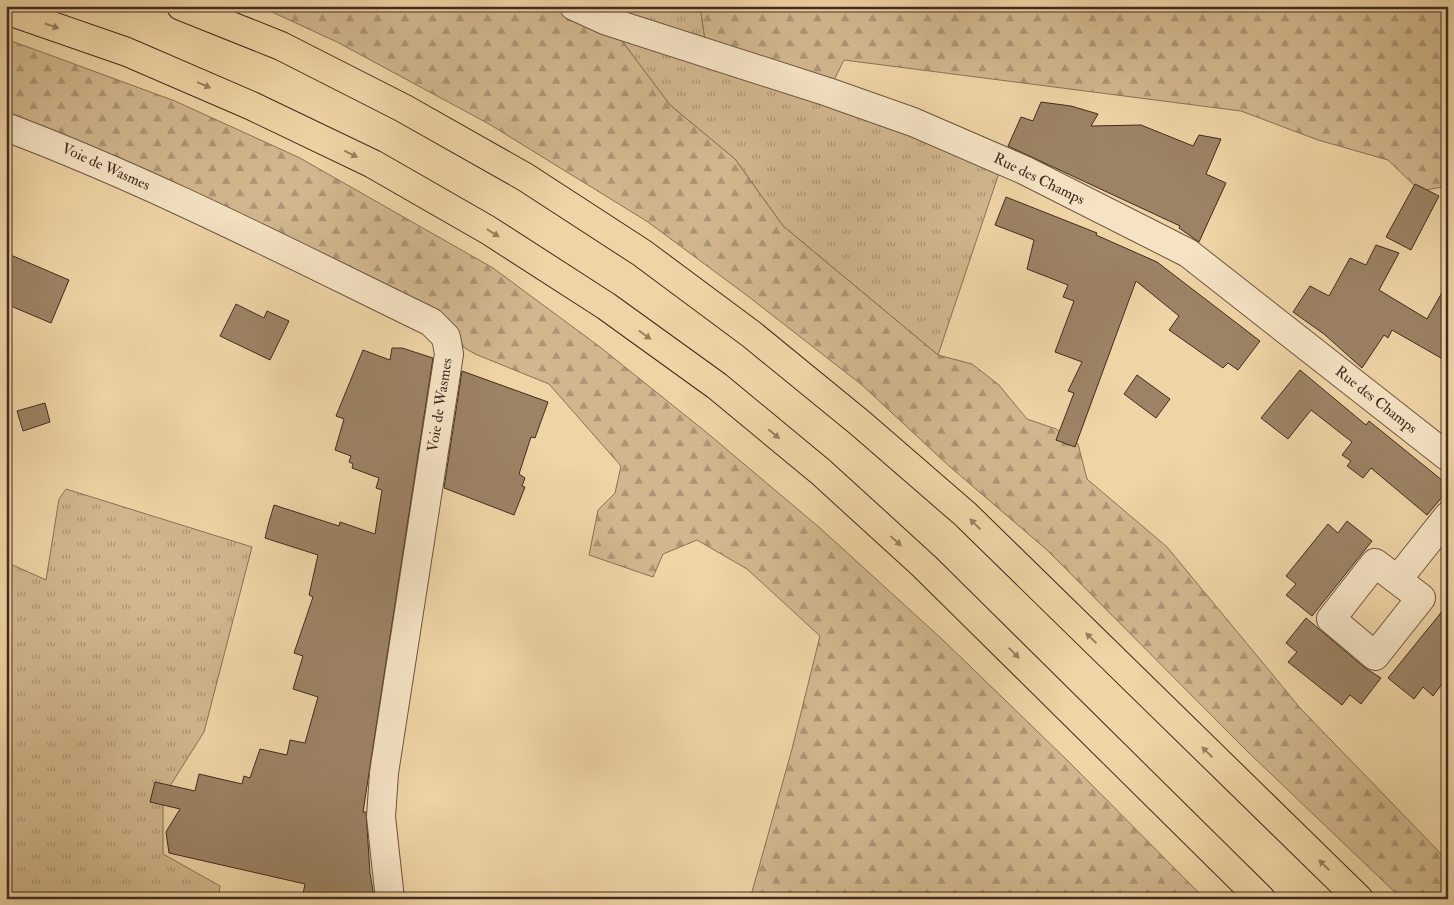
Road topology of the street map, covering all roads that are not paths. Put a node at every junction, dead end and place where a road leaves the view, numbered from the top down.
1 (181, 6) edge
2 (574, 6) edge
3 (6, 10) edge
4 (6, 127) edge
5 (1448, 457) edge
6 (1448, 516) edge
7 (1398, 580) dead end
8 (390, 899) edge
9 (1261, 899) edge
10 (1359, 899) edge

10 -> 1 highway
2 - 5 street, Rue des Champs
3 -> 9 highway
4 - 8 street, Voie de Wasmes
6 - 7 street

